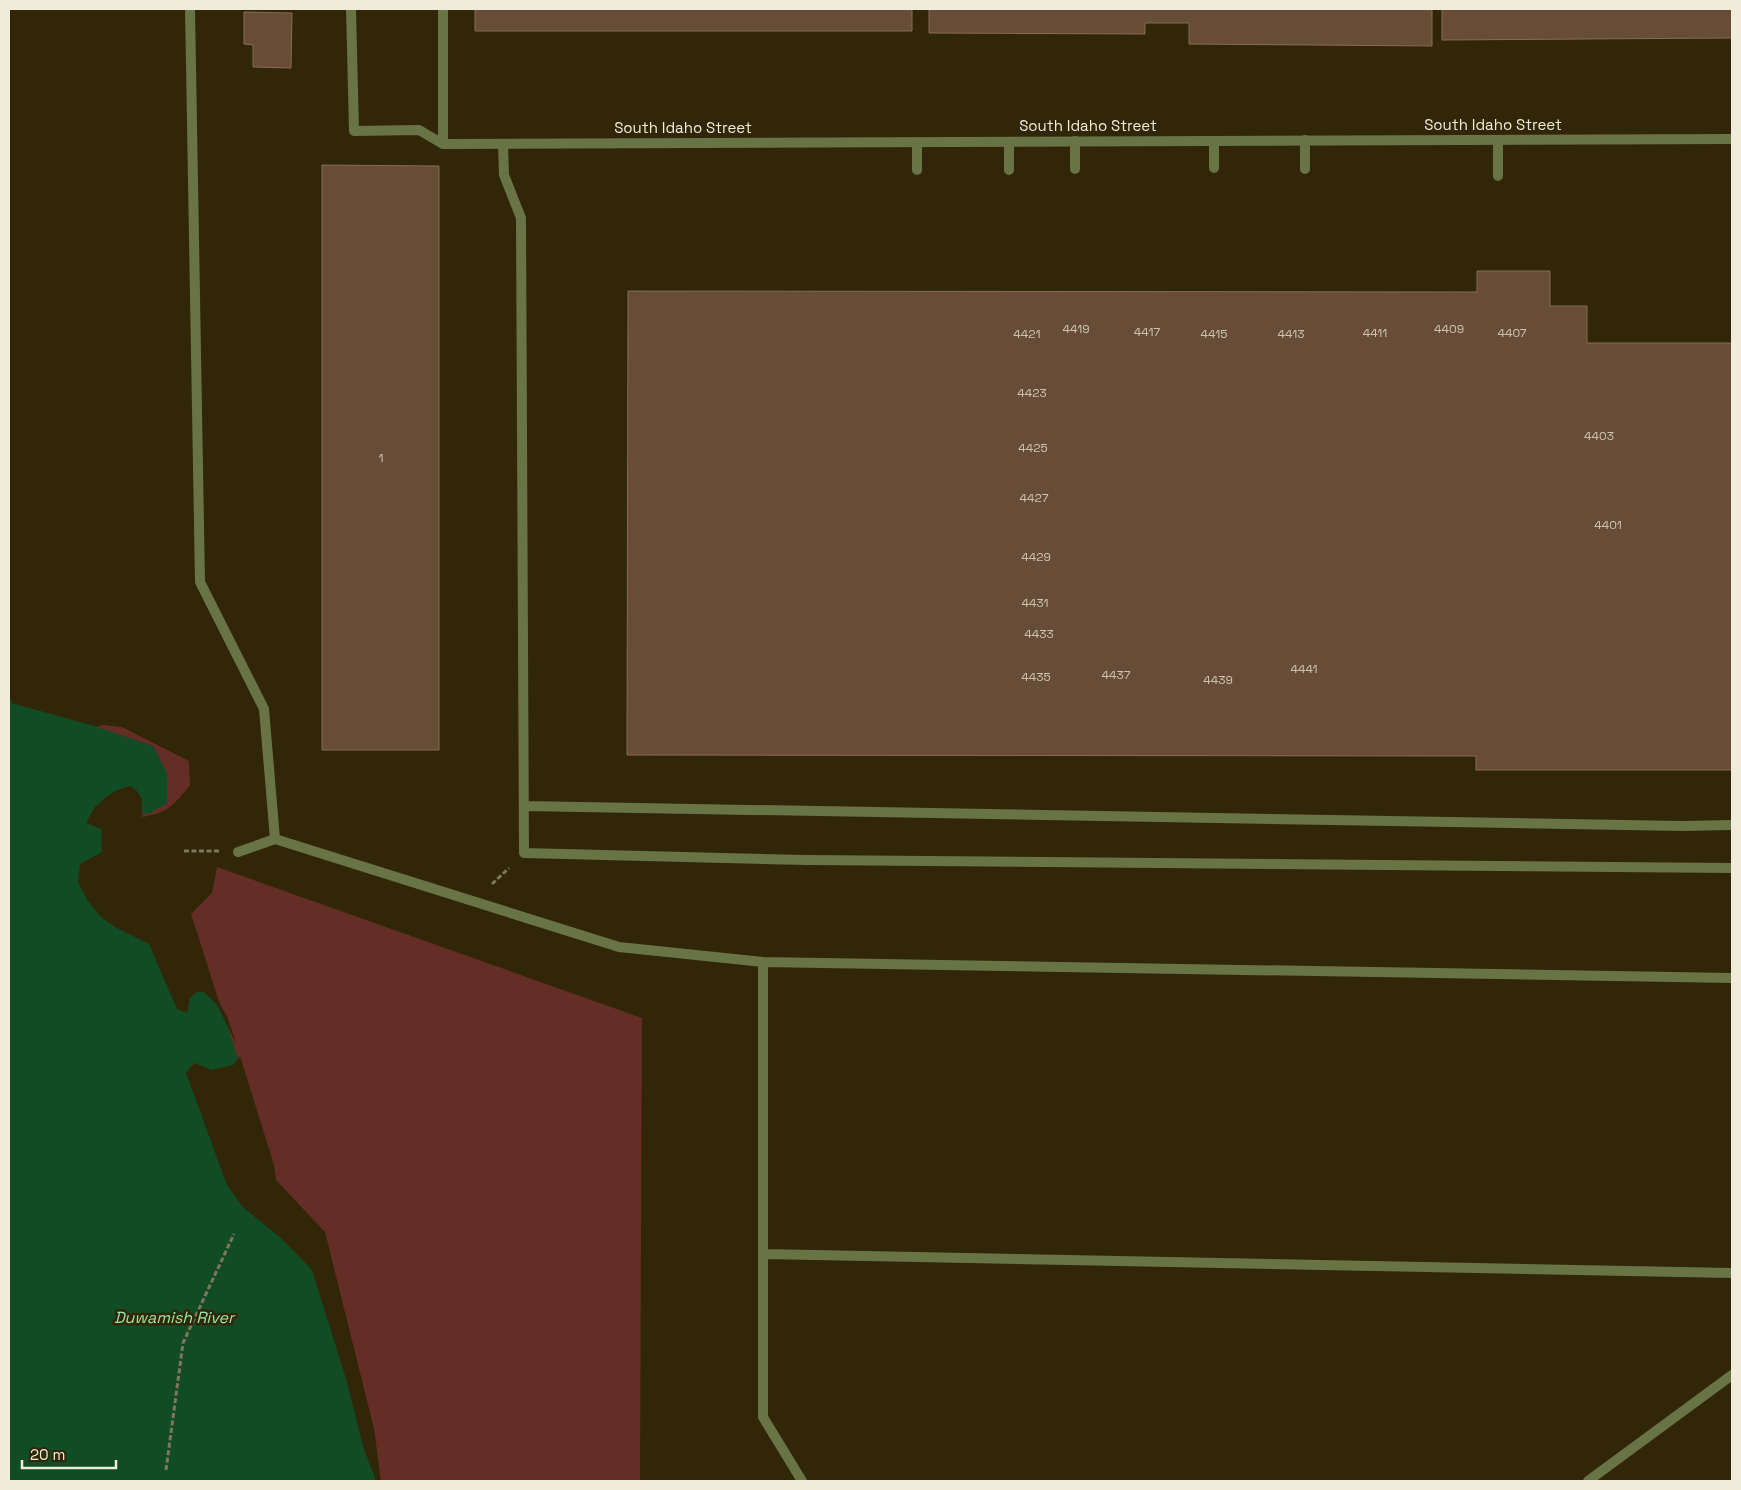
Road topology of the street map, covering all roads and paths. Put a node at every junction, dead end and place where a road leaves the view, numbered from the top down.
1 (190, 9) edge
2 (351, 9) edge
3 (443, 9) edge
4 (1732, 139) edge
5 (1305, 140) junction
6 (1498, 140) junction
7 (1075, 141) junction
8 (1214, 141) junction
9 (917, 142) junction
10 (1009, 142) junction
11 (443, 144) junction
12 (503, 144) junction
13 (1214, 168) dead end
14 (1075, 169) dead end
15 (1305, 169) dead end
16 (917, 170) dead end
17 (1009, 170) dead end
18 (1498, 176) dead end
19 (524, 806) junction
20 (1732, 825) edge
21 (275, 839) junction
22 (184, 851) dead end
23 (238, 852) joint
24 (524, 853) junction
25 (1732, 868) edge
26 (475, 902) junction
27 (763, 962) junction
28 (1732, 978) edge
29 (234, 1234) dead end
30 (763, 1254) junction
31 (1732, 1273) edge
32 (1732, 1375) edge
33 (166, 1470) dead end
34 (802, 1481) edge
35 (1588, 1481) edge

1 - 21 street
2 - 11 street
3 - 11 street
4 - 6 street, South Idaho Street
5 - 6 street, South Idaho Street
5 - 8 street, South Idaho Street
5 - 15 street
6 - 18 street
7 - 8 street, South Idaho Street
7 - 10 street, South Idaho Street
7 - 14 street
8 - 13 street
9 - 10 street, South Idaho Street
9 - 12 street, South Idaho Street
9 - 16 street
10 - 17 street
11 - 12 street, South Idaho Street
12 - 19 street
19 - 20 street
19 - 24 street
21 - 23 street
21 - 26 street
22 - 23 path
24 - 25 street
24 - 26 path
26 - 27 street
27 - 28 street
27 - 30 street
29 - 33 path
30 - 31 street
30 - 34 street
32 - 35 street

